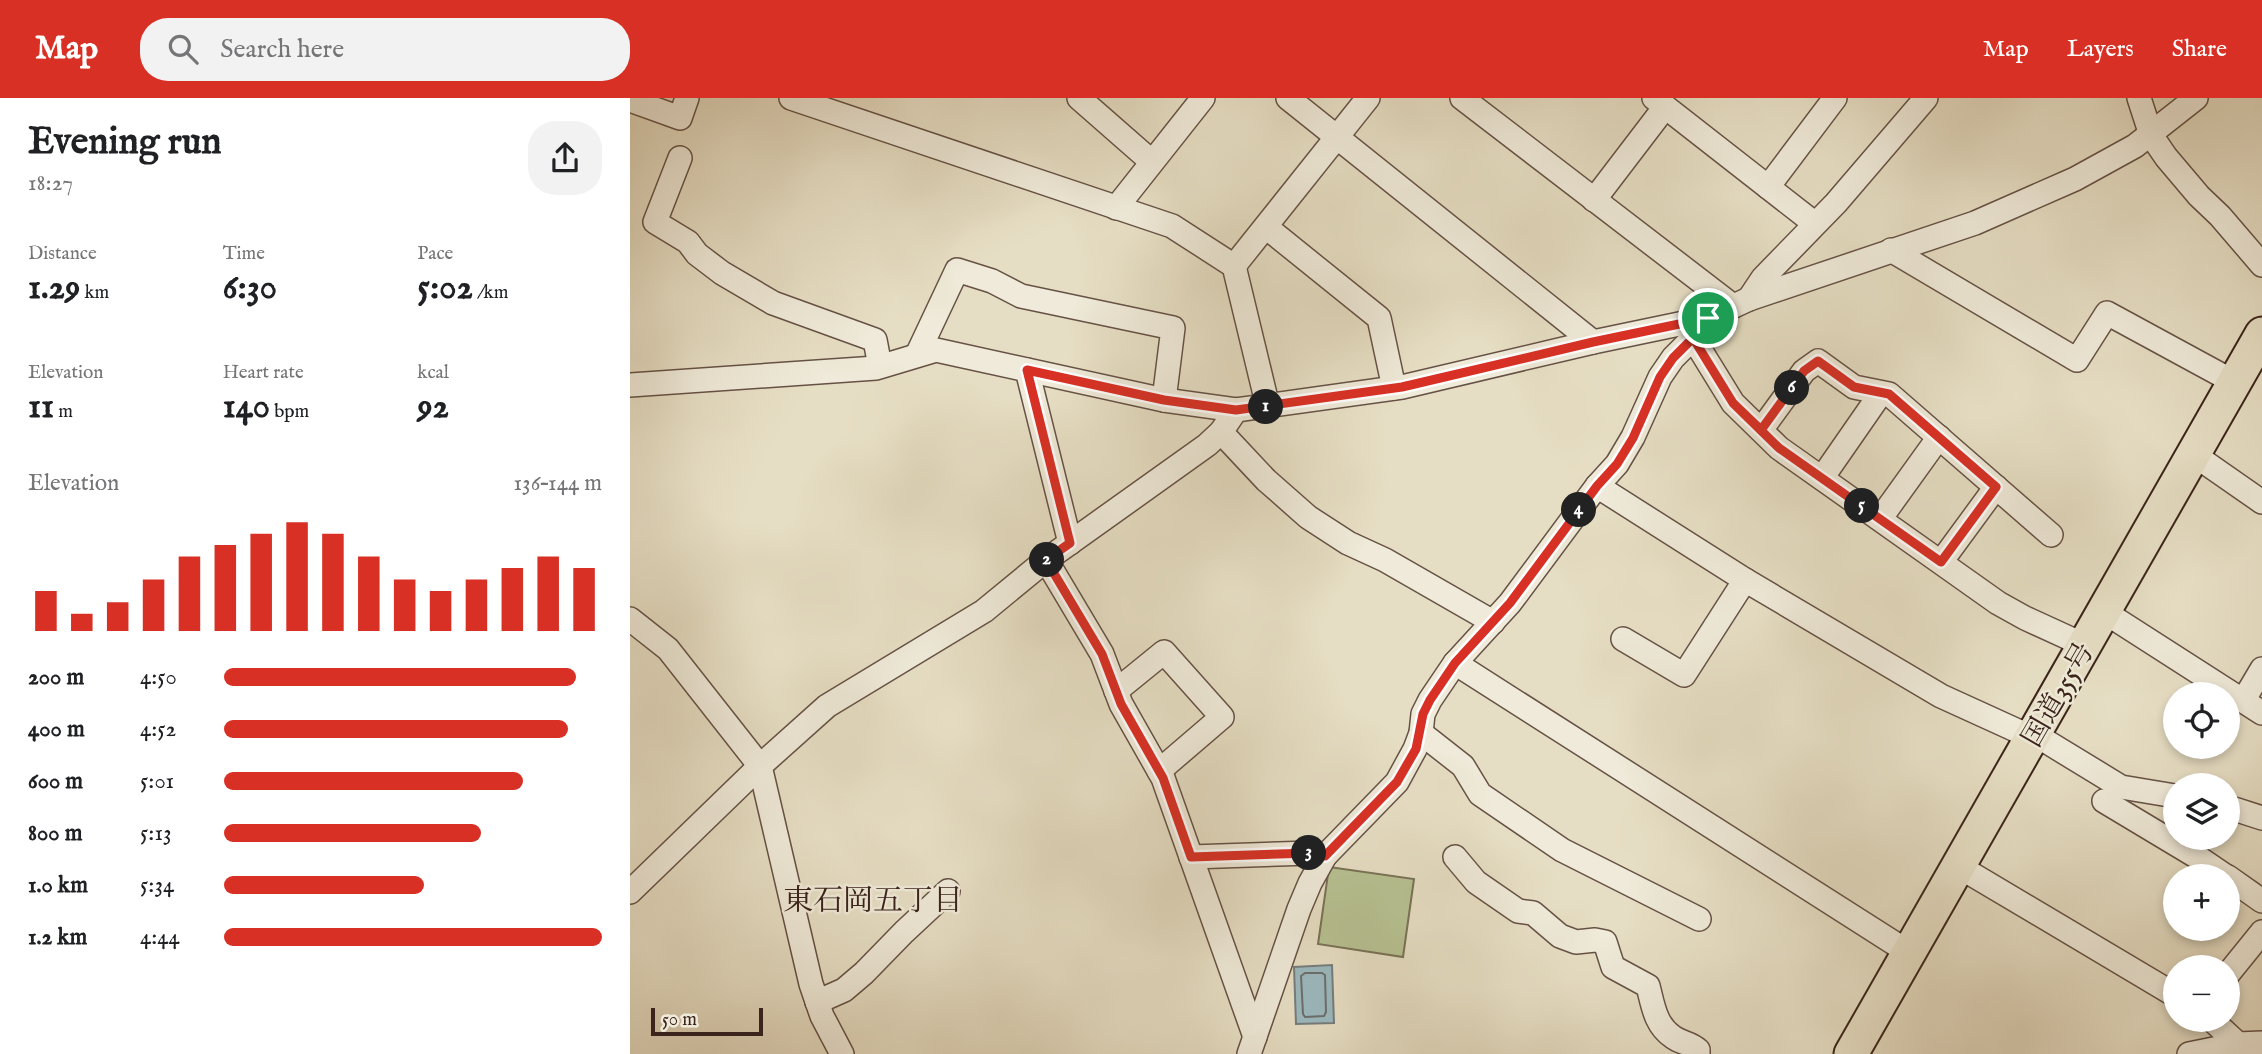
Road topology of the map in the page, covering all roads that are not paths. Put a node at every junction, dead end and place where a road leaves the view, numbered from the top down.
1 (687, 98) edge
2 (792, 98) edge
3 (1079, 98) edge
4 (1203, 98) edge
5 (1288, 98) edge
6 (1368, 98) edge
7 (1462, 98) edge
8 (1835, 98) edge
9 (1926, 98) edge
10 (2139, 98) edge
11 (2196, 98) edge
12 (630, 100) edge
13 (1660, 103) edge
14 (2151, 135) junction
15 (1336, 136) junction
16 (680, 158) dead end
17 (1153, 162) junction
18 (1768, 187) junction
19 (1594, 200) junction
20 (1116, 208) junction
21 (1814, 223) junction
22 (1266, 227) junction
23 (1891, 250) junction
24 (2262, 265) edge
25 (1234, 266) junction
26 (1741, 302) junction
27 (1708, 318) junction
28 (2262, 334) edge
29 (1693, 338) junction
30 (1593, 342) junction
31 (917, 355) junction
32 (880, 366) junction
33 (1027, 370) junction
34 (2234, 382) junction
35 (630, 385) edge
36 (1394, 388) junction
37 (1881, 393) junction
38 (1164, 400) junction
39 (1268, 407) junction
40 (1236, 410) junction
41 (1761, 430) junction
42 (1221, 432) junction
43 (1938, 437) junction
44 (2193, 454) junction
45 (1822, 478) junction
46 (1597, 486) junction
47 (1996, 487) junction
48 (2262, 502) edge
49 (1880, 519) junction
50 (2051, 535) dead end
51 (1070, 543) junction
52 (1046, 560) junction
53 (1941, 562) junction
54 (1745, 580) junction
55 (2104, 611) junction
56 (630, 619) edge
57 (1493, 622) junction
58 (1623, 639) dead end
59 (2084, 646) junction
60 (1455, 663) junction
61 (2262, 669) edge
62 (1116, 691) junction
63 (2253, 707) edge
64 (1421, 733) junction
65 (2032, 737) junction
66 (760, 766) junction
67 (1159, 771) junction
68 (2163, 794) edge
69 (2104, 801) dead end
70 (2240, 811) edge
71 (2262, 818) edge
72 (1325, 856) junction
73 (1191, 857) junction
74 (1455, 857) dead end
75 (2208, 864) edge
76 (1958, 866) junction
77 (2240, 886) edge
78 (948, 891) dead end
79 (630, 892) edge
80 (2262, 901) edge
81 (1699, 919) dead end
82 (2262, 932) edge
83 (1909, 953) junction
84 (2240, 959) edge
85 (2163, 988) edge
86 (817, 1002) junction
87 (2224, 1032) edge
88 (2262, 1043) edge
89 (2238, 1044) junction
90 (1252, 1046) edge
91 (842, 1054) edge
92 (1698, 1054) edge
93 (1851, 1054) edge
94 (2189, 1054) edge

1 - 12 street
2 - 20 street
3 - 17 street
4 - 17 street
5 - 15 street
6 - 15 street
7 - 19 street
8 - 18 street
9 - 21 street
10 - 14 street
11 - 14 street
13 - 18 street
13 - 19 street
14 - 23 street
14 - 24 street
15 - 22 street
15 - 30 street
16 - 32 street
17 - 20 street
18 - 21 street
19 - 26 street
20 - 25 street
21 - 26 street
22 - 25 street
22 - 36 street
23 - 26 street
23 - 34 street
25 - 39 street
26 - 27 street
27 - 29 street
27 - 30 street
28 - 34 highway, 国道355号
29 - 41 street
29 - 46 street
30 - 36 street
31 - 32 street
31 - 33 street
31 - 38 street
32 - 35 street
33 - 38 street
33 - 51 street
34 - 44 highway, 国道355号
36 - 39 street
37 - 41 street
37 - 43 street
37 - 45 street
38 - 40 street
39 - 40 street
40 - 42 street
41 - 45 street
42 - 51 street
42 - 57 street
43 - 47 street
43 - 49 street
44 - 48 street
44 - 55 highway, 国道355号
45 - 49 street
46 - 54 street
46 - 57 street
47 - 50 street
47 - 53 street
49 - 53 street
51 - 52 street
52 - 62 street
52 - 66 street
53 - 59 street
54 - 58 street
54 - 65 street
55 - 59 highway, 国道355号
55 - 63 street
56 - 66 street
57 - 60 street
59 - 65 highway, 国道355号
60 - 64 street
60 - 83 street
61 - 63 street
62 - 67 street
62 - 67 street
64 - 72 street
64 - 81 street
65 - 68 street
65 - 76 highway, 国道355号
66 - 79 street
66 - 86 street
67 - 73 street
69 - 75 street
70 - 71 street
72 - 73 street
72 - 90 street
73 - 90 street
74 - 92 street
76 - 83 highway, 国道355号
76 - 85 street
77 - 80 street
78 - 86 street
82 - 84 street
83 - 93 highway, 国道355号
86 - 91 street
87 - 89 street
88 - 89 street
89 - 94 street

